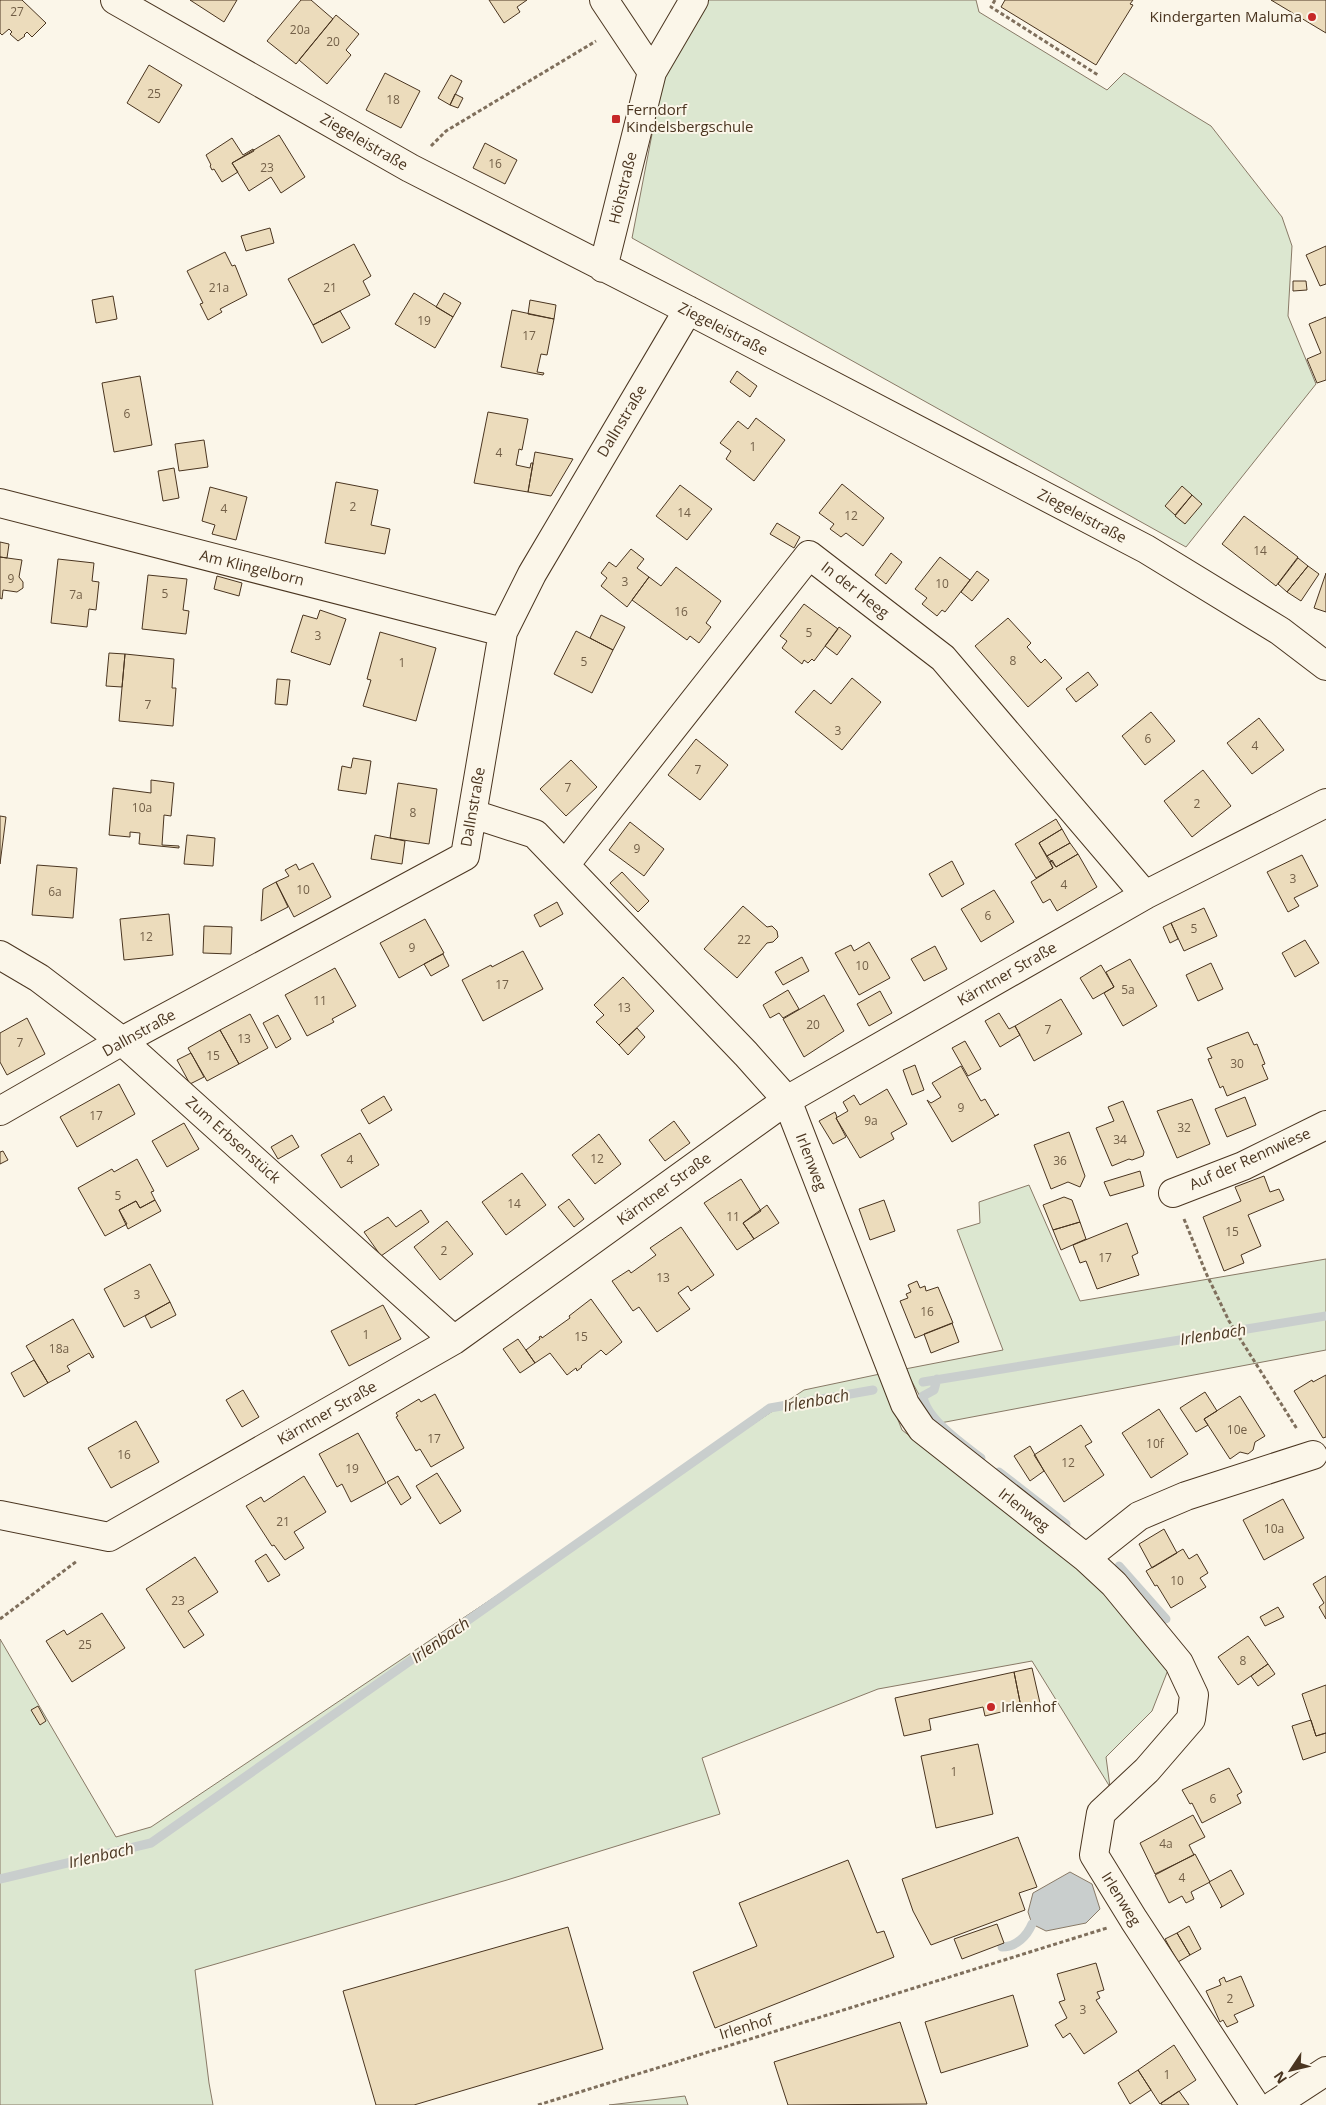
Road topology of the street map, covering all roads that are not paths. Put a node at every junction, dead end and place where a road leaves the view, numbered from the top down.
1 (114, 0) edge
2 (604, 0) edge
3 (694, 0) edge
4 (652, 72) junction
5 (603, 268) junction
6 (688, 310) junction
7 (0, 503) edge
8 (503, 632) junction
9 (1326, 666) edge
10 (1326, 803) edge
11 (473, 814) junction
12 (565, 865) junction
13 (1145, 895) junction
14 (0, 955) edge
15 (122, 1042) junction
16 (787, 1100) junction
17 (0, 1111) edge
18 (1326, 1125) edge
19 (1173, 1193) road end
20 (454, 1340) junction
21 (1313, 1455) road end
22 (0, 1515) edge
23 (1086, 1558) junction
24 (1326, 2071) edge
25 (1255, 2105) edge
26 (1274, 2105) edge

1 - 5 street, Ziegeleistraße
2 - 4 street
3 - 4 street, Höhstraße
4 - 5 street, Höhstraße
5 - 6 street, Ziegeleistraße
6 - 8 street, Dallnstraße
6 - 9 street, Ziegeleistraße
7 - 8 street, Am Klingelborn
8 - 11 street, Dallnstraße
10 - 13 street, Kärntner Straße
11 - 12 street, Irlenweg
11 - 15 street, Dallnstraße
12 - 13 street, In der Heeg
12 - 16 street, Irlenweg
13 - 16 street, Kärntner Straße
14 - 15 street, Zum Erbsenstück
15 - 17 street, Dallnstraße
15 - 20 street, Zum Erbsenstück
16 - 20 street, Kärntner Straße
16 - 23 street, Irlenweg
18 - 19 street, Auf der Rennwiese
20 - 22 street, Kärntner Straße
21 - 23 street
23 - 25 street, Irlenweg
24 - 26 street

